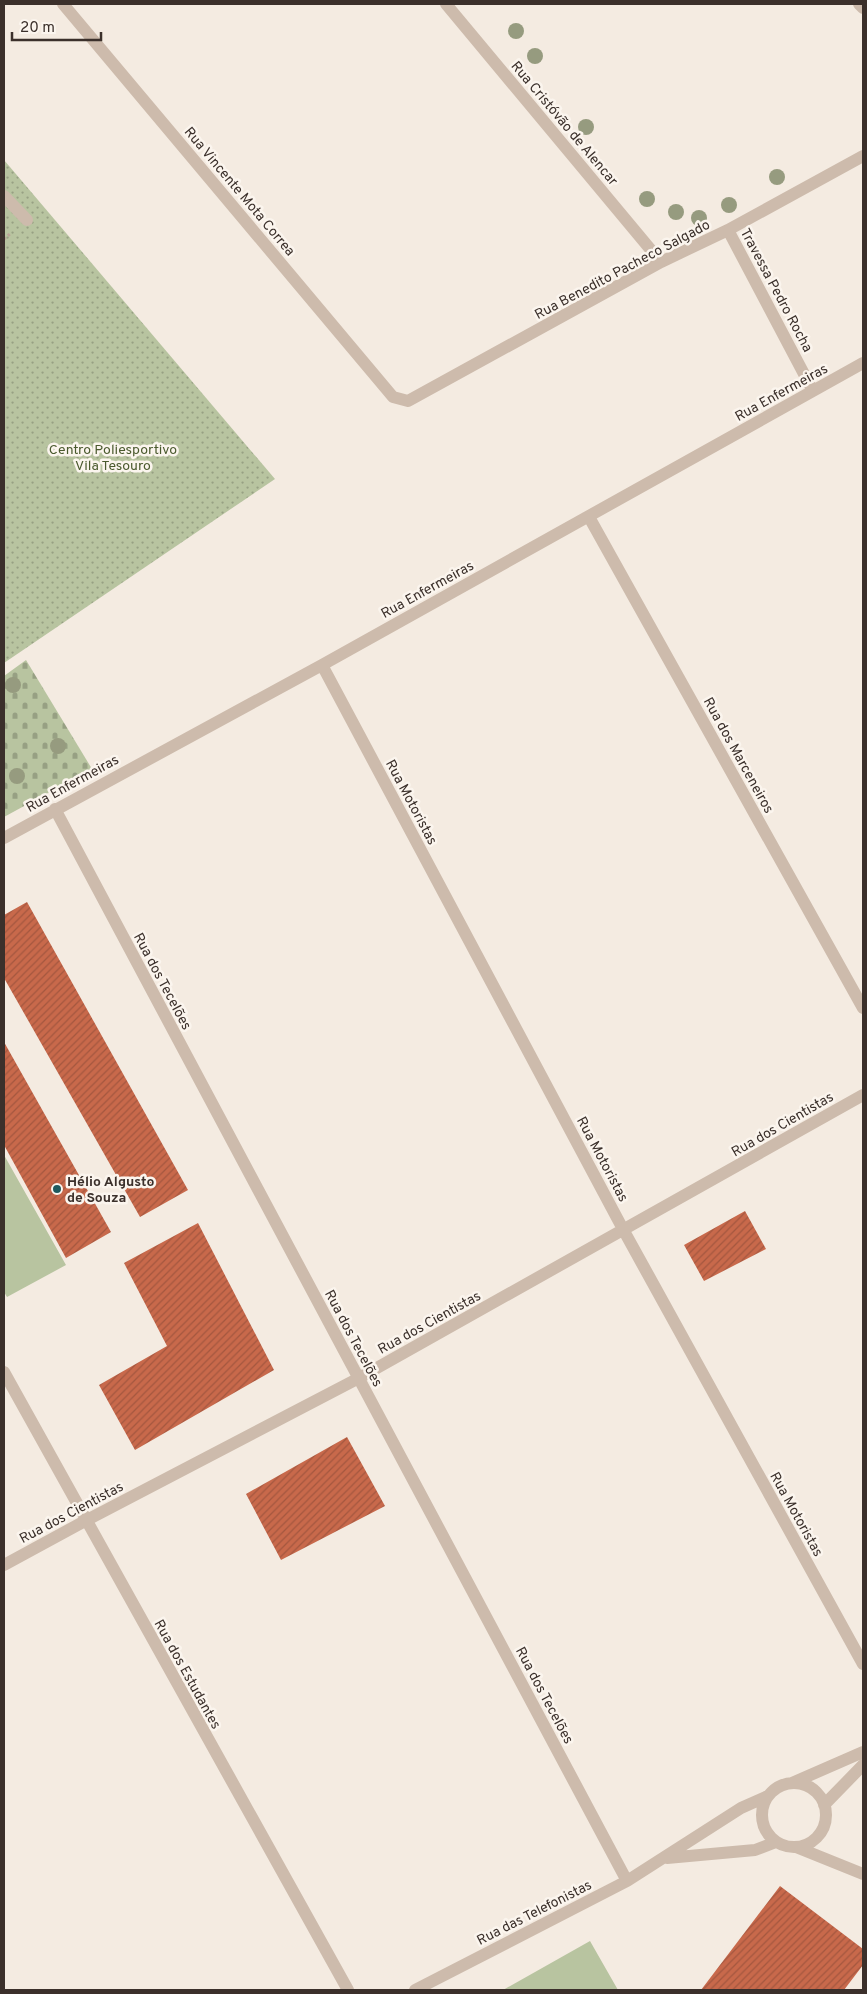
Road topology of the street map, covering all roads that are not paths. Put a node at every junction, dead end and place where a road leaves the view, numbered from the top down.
1 (63, 4) edge
2 (446, 4) edge
3 (859, 4) edge
4 (863, 8) edge
5 (863, 156) edge
6 (4, 196) edge
7 (27, 220) dead end
8 (728, 230) junction
9 (661, 262) junction
10 (861, 369) edge
11 (813, 391) junction
12 (393, 397) joint
13 (589, 517) junction
14 (322, 665) junction
15 (55, 809) junction
16 (4, 838) edge
17 (863, 1008) edge
18 (863, 1095) edge
19 (624, 1231) junction
20 (4, 1372) edge
21 (359, 1378) junction
22 (85, 1521) junction
23 (4, 1565) edge
24 (863, 1664) edge
25 (863, 1752) edge
26 (863, 1765) edge
27 (792, 1783) junction
28 (768, 1796) junction
29 (824, 1805) junction
30 (776, 1842) junction
31 (796, 1847) junction
32 (664, 1858) junction
33 (863, 1874) edge
34 (627, 1881) junction
35 (348, 1990) edge
36 (415, 1990) edge

1 - 12 street, Rua Vincente Mota Correa
2 - 9 street, Rua Cristóvão de Alencar
3 - 4 street
5 - 8 street, Rua Benedito Pacheco Salgado
6 - 7 street
8 - 9 street, Rua Benedito Pacheco Salgado
8 - 11 street, Travessa Pedro Rocha
9 - 12 street, Rua Benedito Pacheco Salgado
10 - 11 street, Rua Enfermeiras
11 - 13 street, Rua Enfermeiras
13 - 14 street, Rua Enfermeiras
13 - 17 street, Rua dos Marceneiros
14 - 15 street, Rua Enfermeiras
14 - 19 street, Rua Motoristas
15 - 16 street, Rua Enfermeiras
15 - 21 street, Rua dos Tecelões
18 - 19 street, Rua dos Cientistas
19 - 21 street, Rua dos Cientistas
19 - 24 street, Rua Motoristas
20 - 22 street, Rua dos Estudantes
21 - 22 street, Rua dos Cientistas
21 - 34 street, Rua dos Tecelões
22 - 23 street, Rua dos Cientistas
22 - 35 street, Rua dos Estudantes
25 - 27 street
26 - 29 street
27 - 28 street
27 - 29 street
28 - 30 street
28 - 32 street, Rua das Telefonistas
29 - 31 street
30 - 31 street
30 - 32 street
31 - 33 street
32 - 34 street, Rua das Telefonistas
34 - 36 street, Rua das Telefonistas

